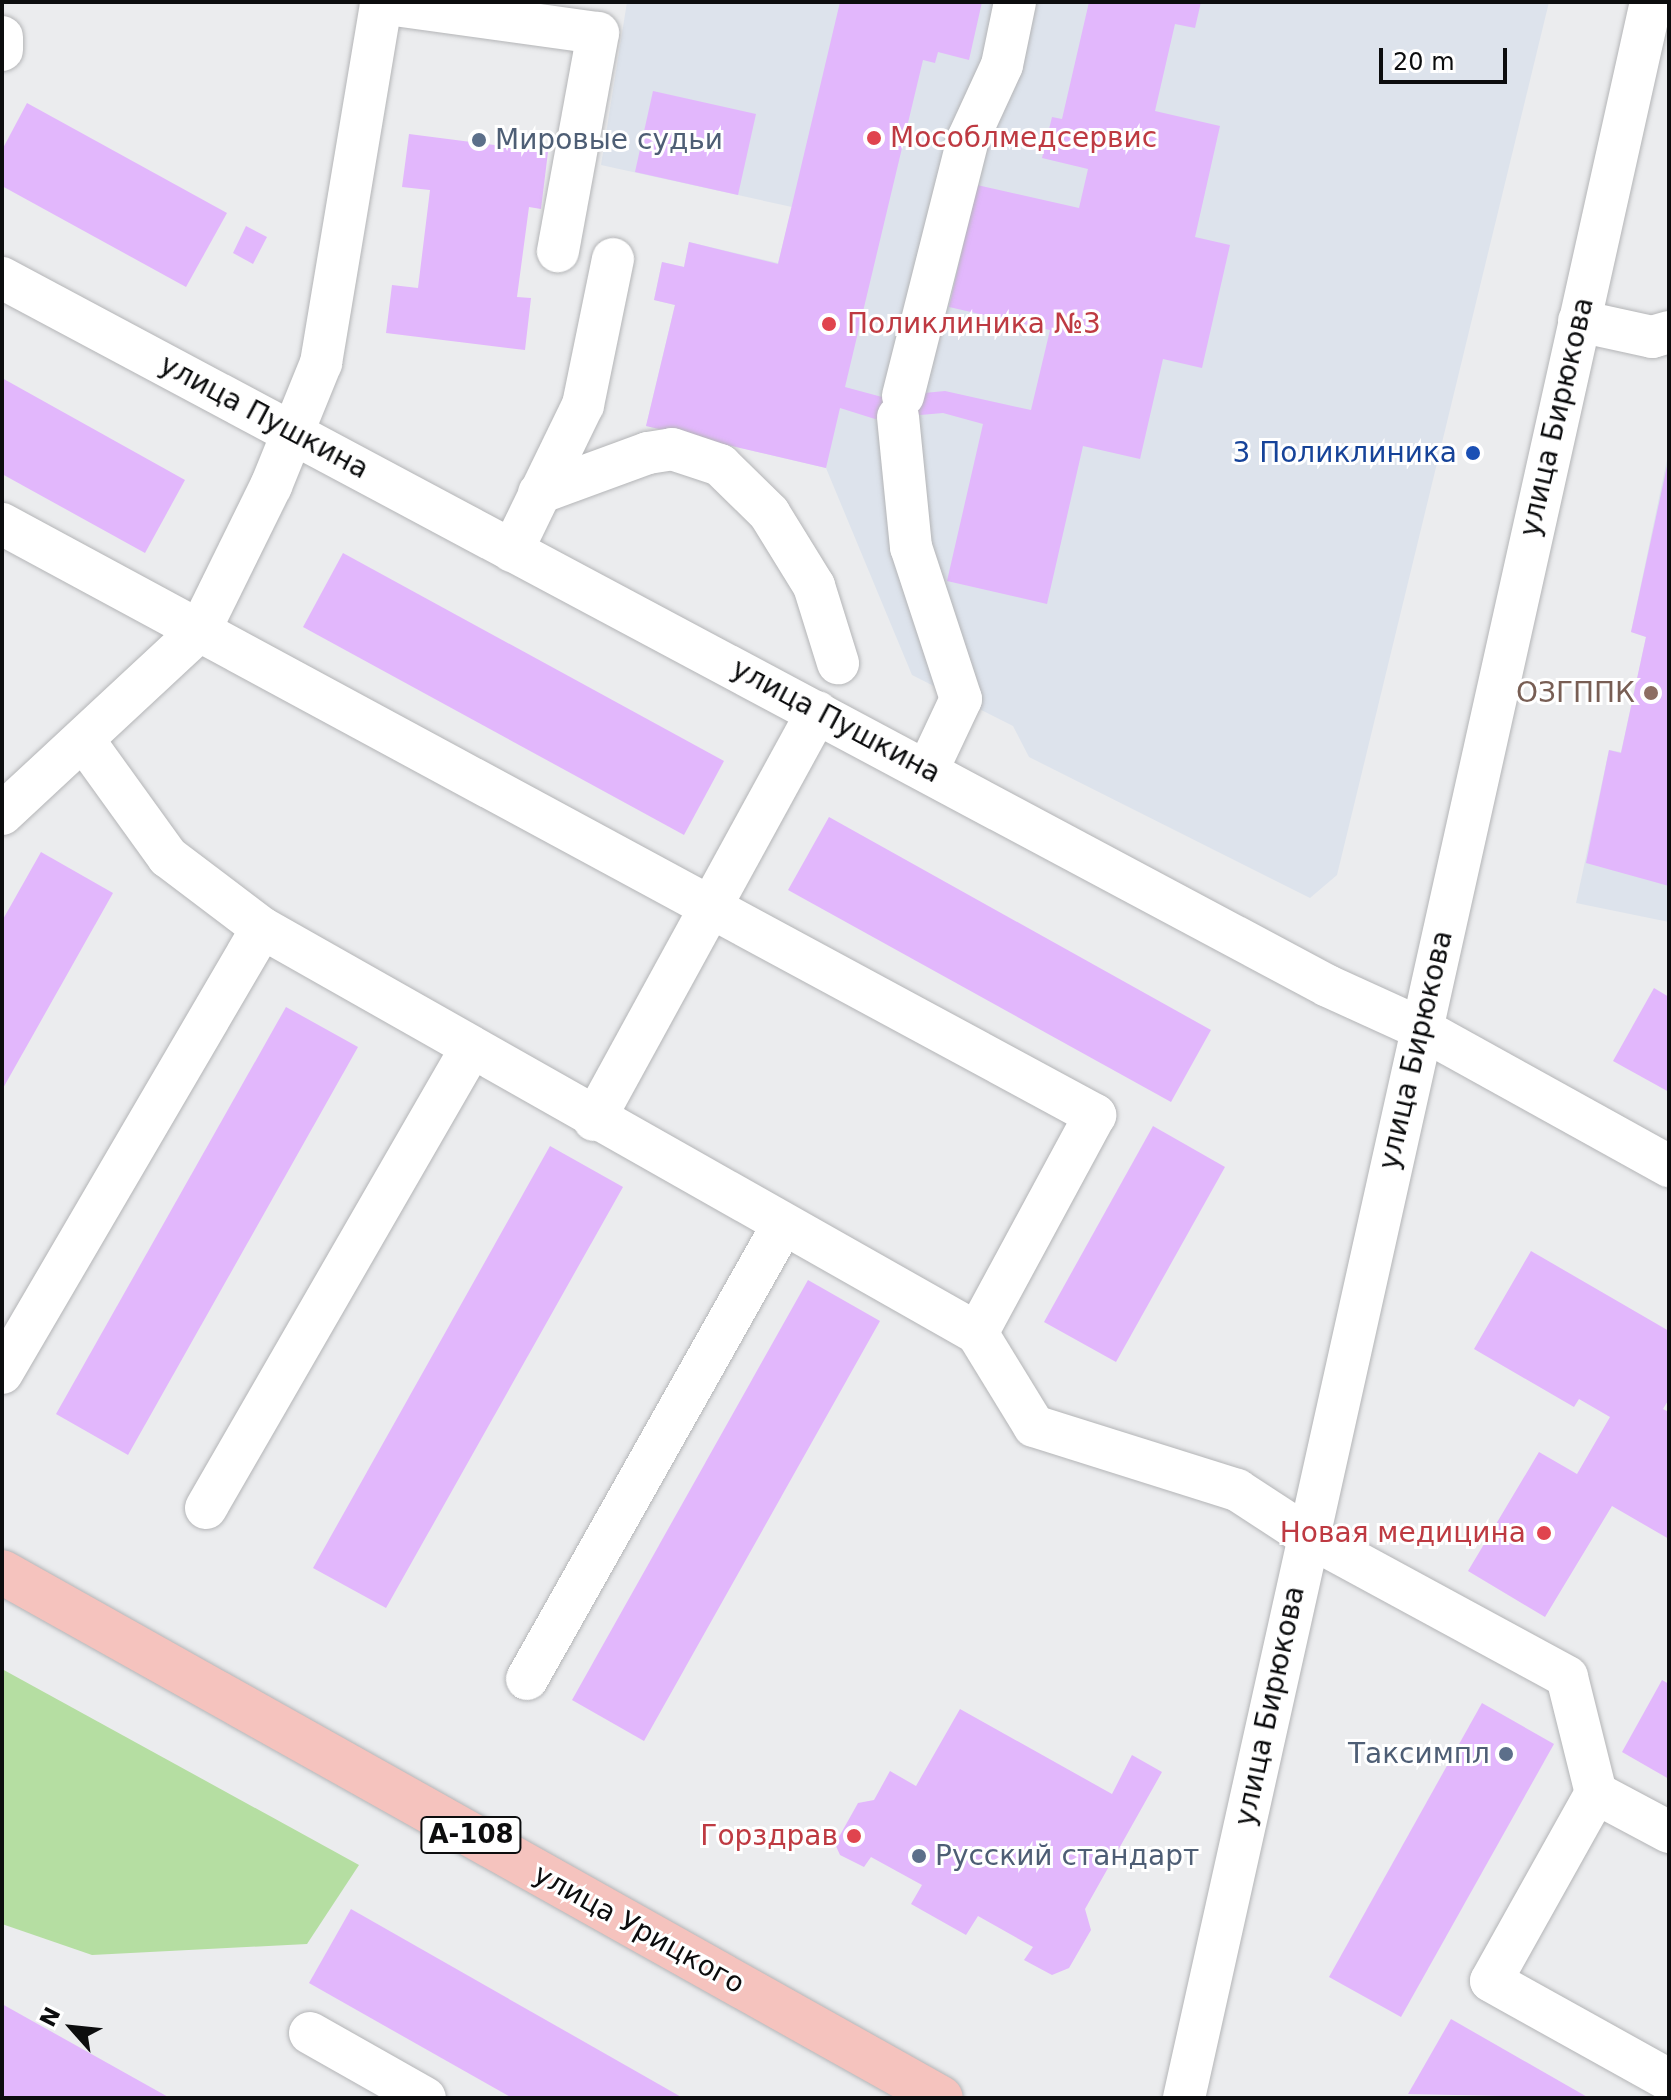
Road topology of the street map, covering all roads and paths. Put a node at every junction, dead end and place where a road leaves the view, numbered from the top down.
1 (1015, 2) edge
2 (1651, 2) edge
3 (2, 37) edge
4 (2, 50) edge
5 (558, 251) dead end
6 (613, 259) dead end
7 (2, 278) edge
8 (1579, 321) junction
9 (1669, 332) edge
10 (294, 433) junction
11 (539, 493) junction
12 (2, 524) edge
13 (512, 551) junction
14 (200, 630) junction
15 (838, 663) dead end
16 (817, 712) junction
17 (85, 742) junction
18 (928, 769) junction
19 (2, 814) edge
20 (711, 907) junction
21 (262, 928) junction
22 (1420, 1028) junction
23 (470, 1050) junction
24 (594, 1120) junction
25 (1669, 1166) edge
26 (782, 1226) junction
27 (977, 1333) junction
28 (2, 1373) edge
29 (206, 1508) dead end
30 (1306, 1535) junction
31 (2, 1572) edge
32 (527, 1679) dead end
33 (1596, 1793) junction
34 (1669, 1832) edge
35 (310, 2033) dead end
36 (1669, 2080) edge
37 (425, 2098) edge
38 (941, 2098) edge
39 (1184, 2098) edge

1 - 18 street
2 - 8 street, улица Бирюкова
3 - 4 street
5 - 10 street
6 - 11 street
7 - 10 street, улица Пушкина
8 - 9 street
8 - 22 street, улица Бирюкова
10 - 13 street, улица Пушкина
10 - 14 street
11 - 13 street
11 - 15 street
12 - 14 street
13 - 16 street, улица Пушкина
14 - 17 street
14 - 20 street
16 - 18 street, улица Пушкина
16 - 20 street
17 - 19 street
17 - 21 street
18 - 22 street, улица Пушкина
20 - 24 street
20 - 27 street
21 - 23 street
21 - 28 street
22 - 25 street, улица Пушкина
22 - 30 street, улица Бирюкова
23 - 24 street
23 - 29 street
24 - 26 street
26 - 27 street
26 - 32 street
27 - 30 street
30 - 33 street
30 - 39 street, улица Бирюкова
31 - 38 highway, улица Урицкого / А-108
33 - 34 street
33 - 36 street
35 - 37 street

